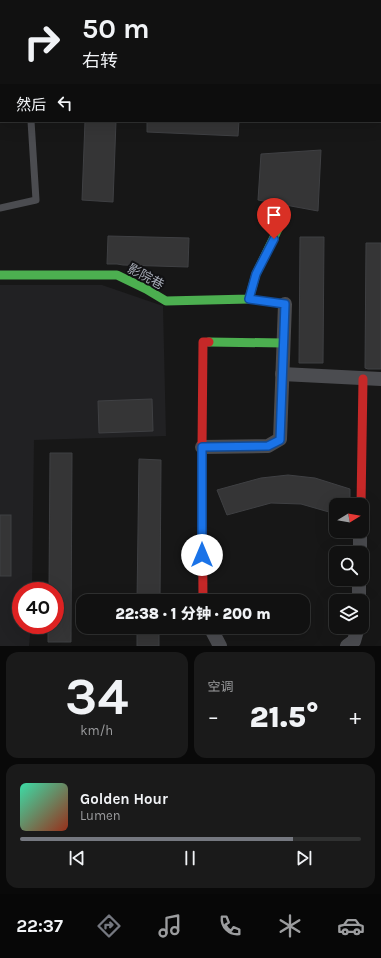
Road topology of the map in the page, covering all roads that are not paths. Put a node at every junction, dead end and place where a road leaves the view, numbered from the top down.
1 (31, 122) edge
2 (0, 208) edge
3 (279, 227) dead end
4 (0, 275) edge
5 (249, 299) junction
6 (285, 304) joint
7 (284, 343) junction
8 (282, 374) junction
9 (363, 379) junction
10 (381, 379) edge
11 (202, 447) junction
12 (361, 498) edge
13 (203, 594) edge
14 (214, 634) edge
15 (356, 634) edge
16 (220, 646) edge
17 (347, 646) edge

1 - 2 lane
3 - 5 street
4 - 5 street, 影院巷
5 - 6 lane
6 - 7 street
7 - 8 street
7 - 11 street
8 - 9 street
8 - 11 street
9 - 10 street
9 - 12 street
11 - 13 street
14 - 16 street
15 - 17 street

